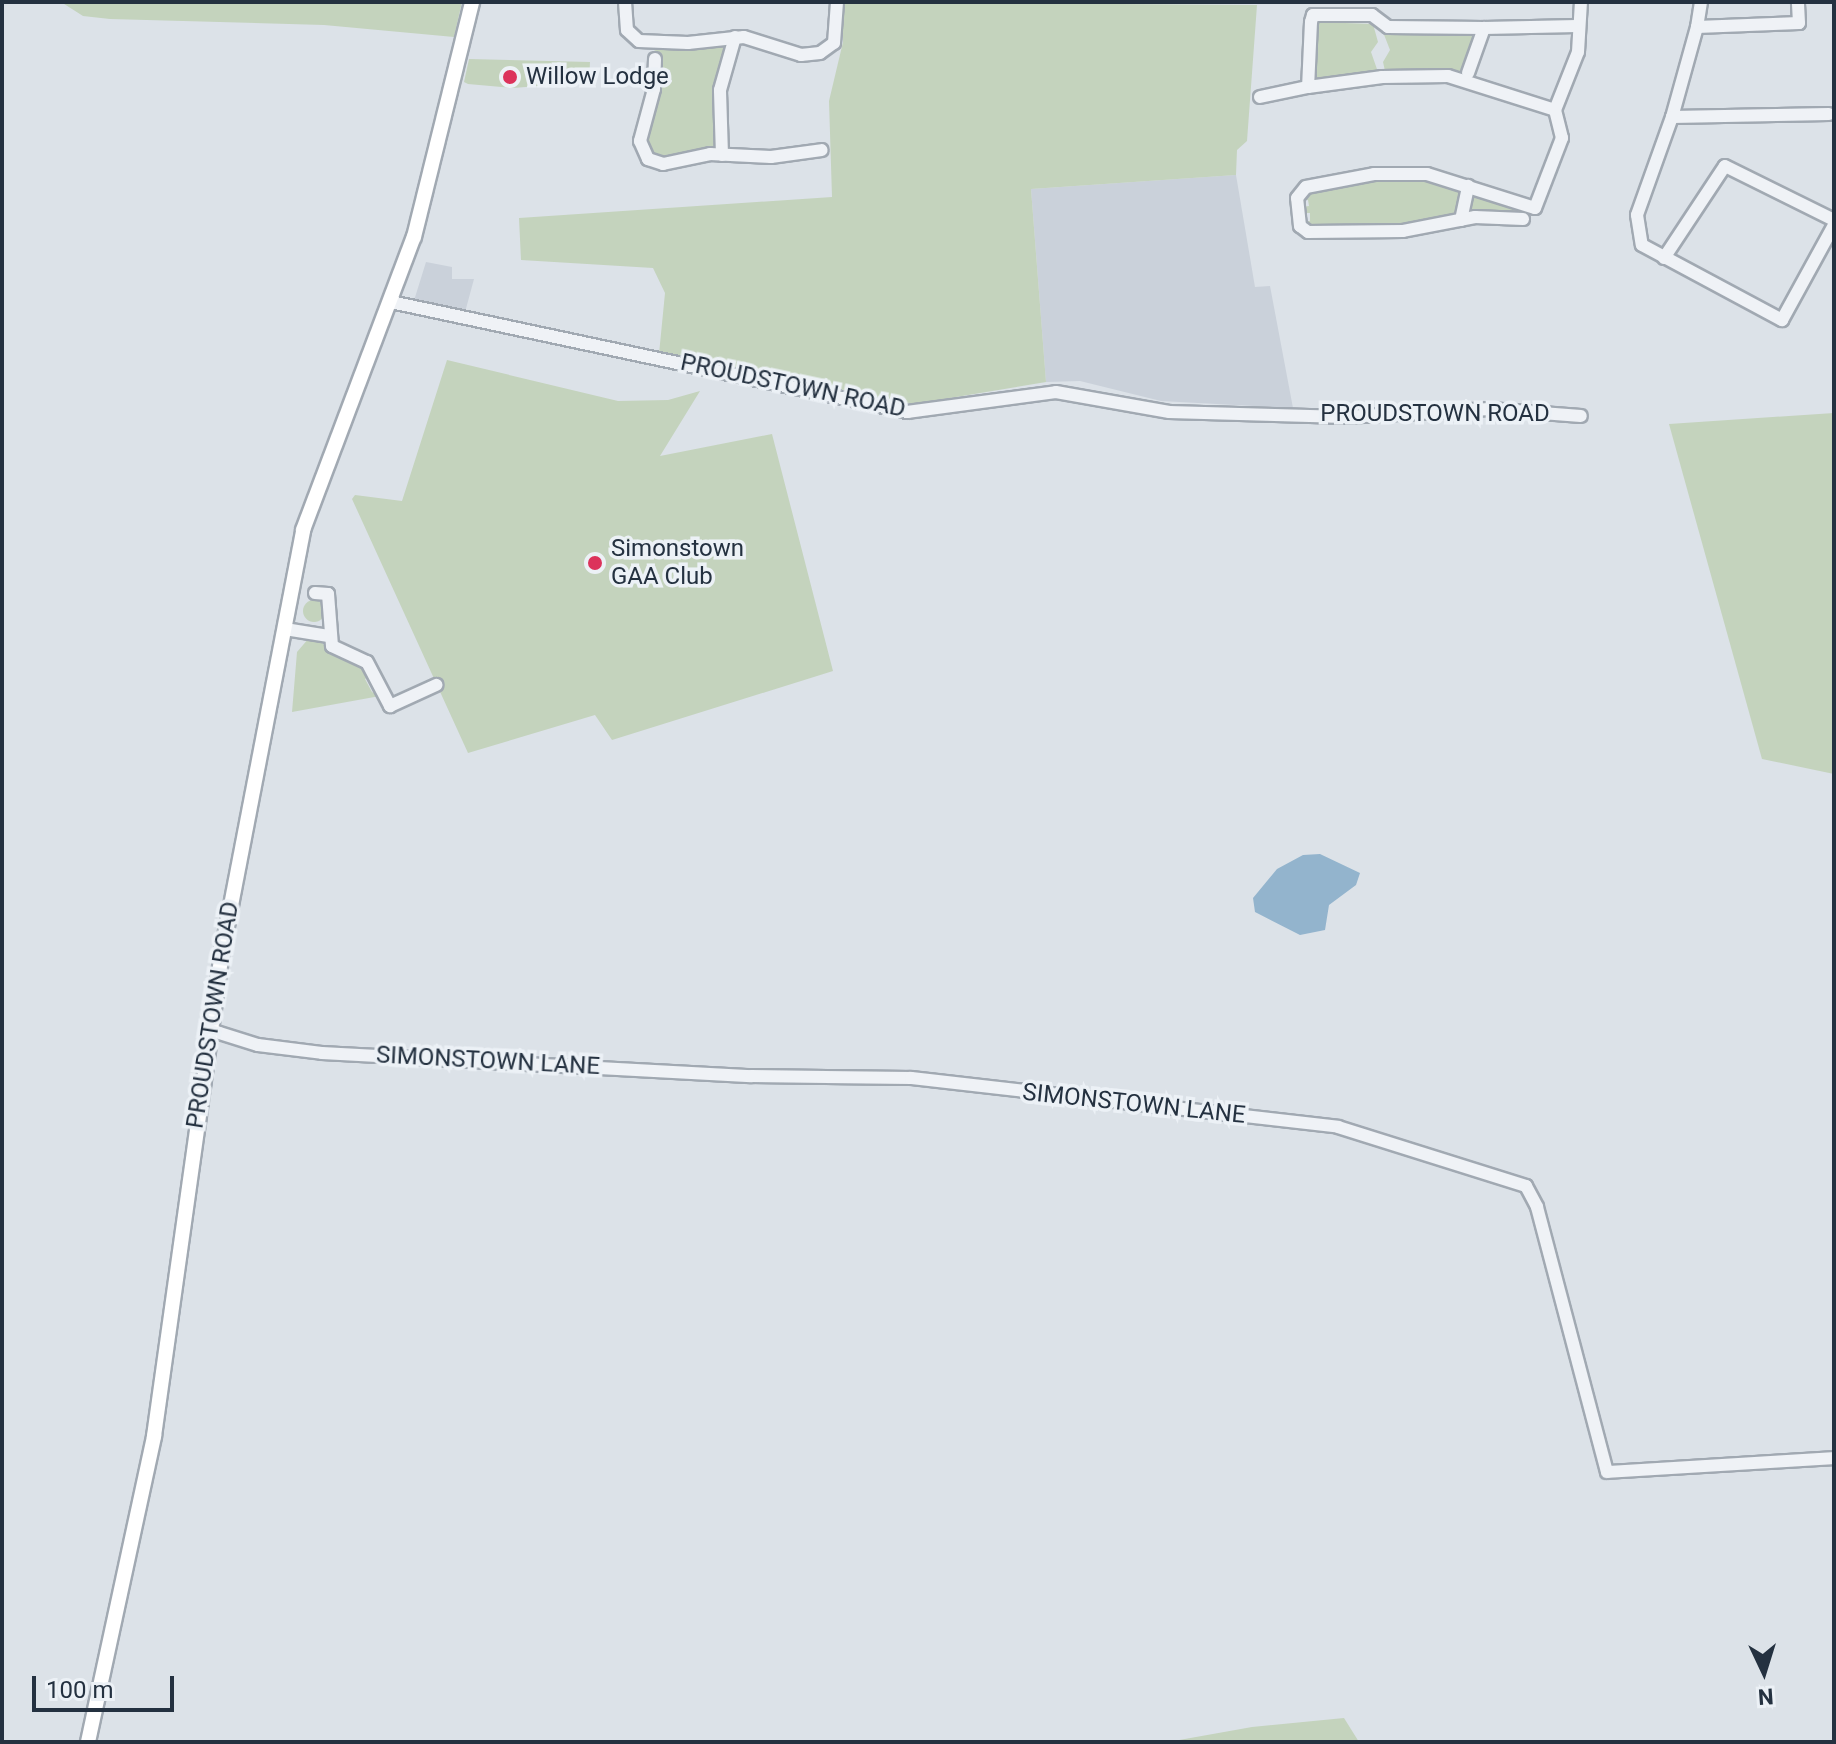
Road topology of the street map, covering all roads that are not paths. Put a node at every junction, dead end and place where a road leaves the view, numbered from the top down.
1 (472, 2) edge
2 (625, 2) edge
3 (837, 2) edge
4 (1581, 2) edge
5 (1701, 2) edge
6 (1798, 2) edge
7 (1577, 26) junction
8 (1697, 27) junction
9 (1484, 28) junction
10 (735, 37) junction
11 (655, 59) dead end
12 (655, 73) junction
13 (671, 73) dead end
14 (1468, 73) dead end
15 (1308, 87) junction
16 (1260, 97) dead end
17 (1555, 110) junction
18 (1829, 114) dead end
19 (1672, 117) junction
20 (822, 150) dead end
21 (806, 153) junction
22 (722, 155) junction
23 (807, 166) dead end
24 (1468, 186) junction
25 (1523, 219) dead end
26 (1461, 220) junction
27 (1834, 222) edge
28 (1664, 258) junction
29 (391, 302) junction
30 (1581, 416) dead end
31 (315, 593) dead end
32 (285, 629) junction
33 (328, 636) junction
34 (436, 685) dead end
35 (210, 1030) junction
36 (1834, 1458) edge
37 (88, 1742) edge

1 - 29 main road, PROUDSTOWN ROAD
2 - 10 street
3 - 10 street
4 - 7 street
5 - 8 street
6 - 8 street
7 - 9 street
7 - 17 street
8 - 19 street
9 - 14 street
9 - 15 street
10 - 22 street
11 - 12 street
12 - 13 street
12 - 22 street
15 - 16 street
15 - 17 street
17 - 24 street
18 - 19 street
19 - 28 street
20 - 21 street
21 - 22 street
21 - 23 street
24 - 26 street
24 - 26 street
25 - 26 street
27 - 28 street
27 - 28 street
29 - 30 street, PROUDSTOWN ROAD
29 - 32 main road, PROUDSTOWN ROAD
31 - 33 street
32 - 33 street
32 - 35 main road, PROUDSTOWN ROAD
33 - 34 street
35 - 36 street, SIMONSTOWN LANE
35 - 37 main road, PROUDSTOWN ROAD

